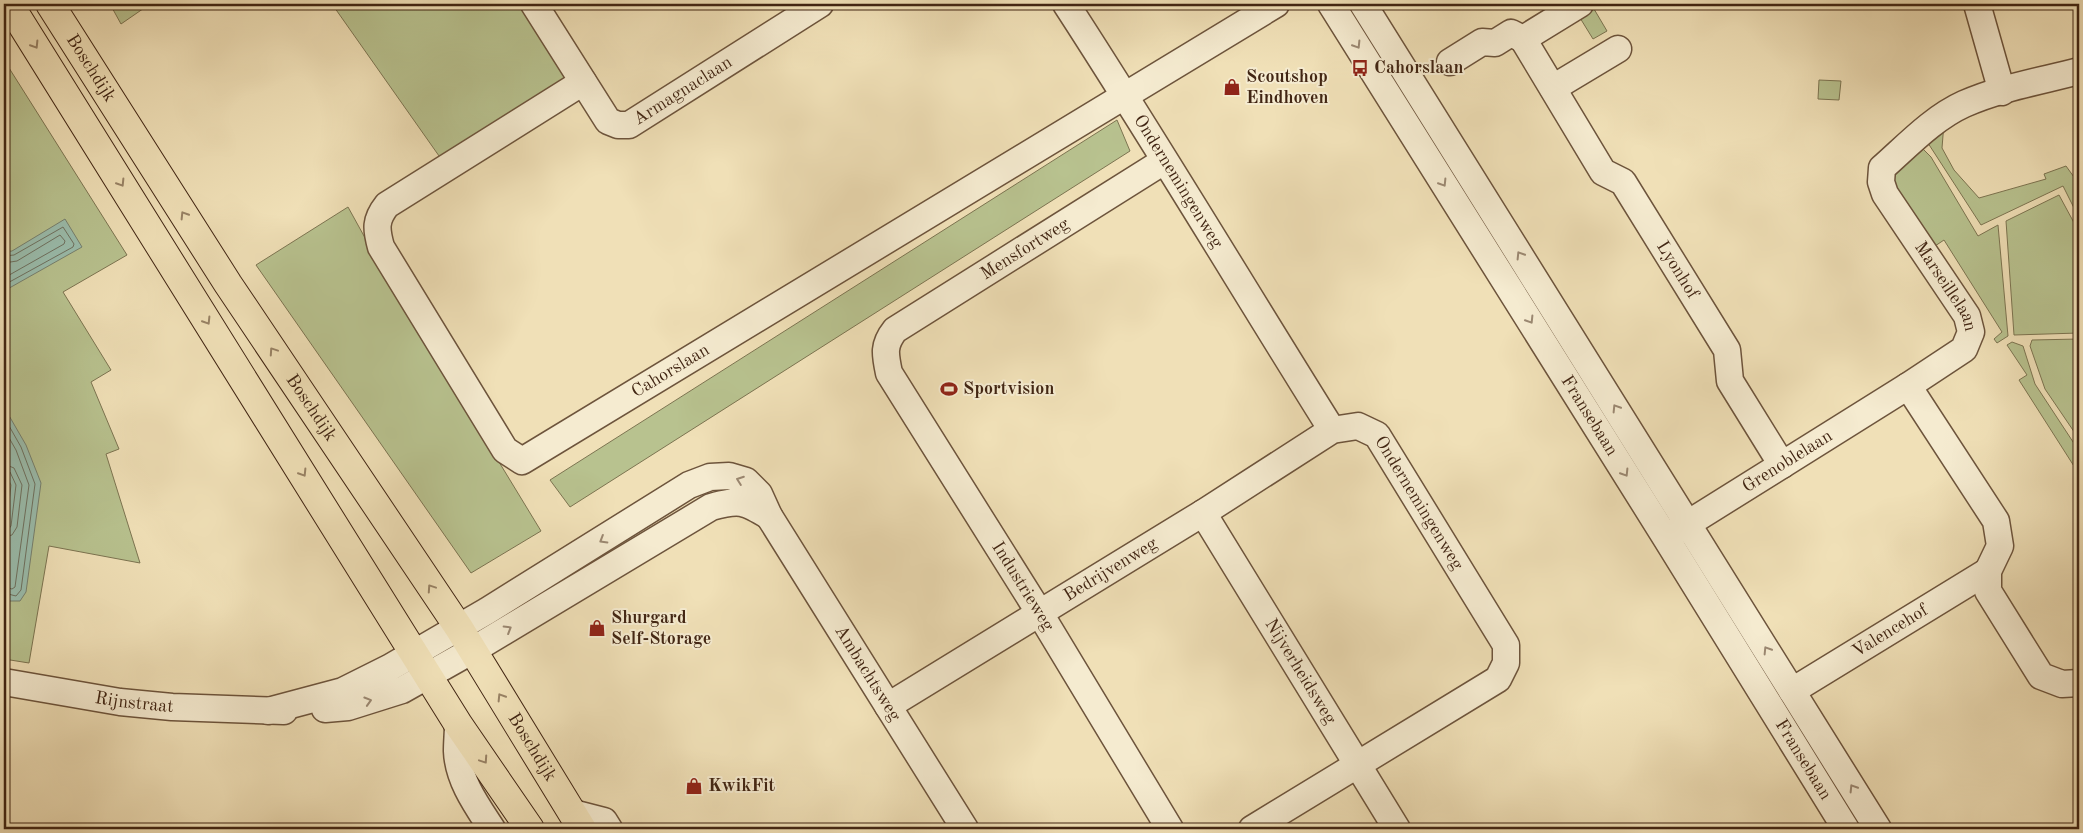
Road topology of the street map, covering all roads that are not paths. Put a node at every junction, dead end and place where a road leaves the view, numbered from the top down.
1 (9, 4) edge
2 (50, 4) edge
3 (534, 4) edge
4 (820, 4) edge
5 (1066, 4) edge
6 (1276, 4) edge
7 (1331, 4) edge
8 (1363, 4) edge
9 (1580, 4) edge
10 (1977, 4) edge
11 (1523, 39) junction
12 (1618, 49) dead end
13 (1450, 62) dead end
14 (2079, 71) edge
15 (583, 82) junction
16 (1553, 88) junction
17 (2002, 92) junction
18 (1126, 95) junction
19 (1164, 161) junction
20 (887, 340) joint
21 (1908, 386) junction
22 (1332, 430) junction
23 (1782, 465) junction
24 (1203, 513) junction
25 (644, 514) junction
26 (769, 516) junction
27 (1688, 524) junction
28 (660, 537) junction
29 (1666, 538) junction
30 (1988, 570) junction
31 (1039, 612) junction
32 (466, 639) junction
33 (422, 664) junction
34 (4, 682) edge
35 (2079, 683) edge
36 (1792, 691) junction
37 (888, 706) junction
38 (458, 724) junction
39 (1357, 766) junction
40 (577, 821) edge
41 (492, 829) edge
42 (530, 829) edge
43 (609, 829) edge
44 (965, 829) edge
45 (1170, 829) edge
46 (1252, 829) edge
47 (1397, 829) edge
48 (1846, 829) edge
49 (1878, 829) edge

1 -> 33 main road, Boschdijk
32 -> 2 main road, Boschdijk
3 - 15 street, Armagnaclaan
4 - 15 street, Armagnaclaan
5 - 18 street
6 - 18 street, Cahorslaan
7 -> 29 street, Fransebaan
27 -> 8 street, Fransebaan
9 - 11 street
10 - 17 street
11 - 13 street
11 - 16 street, Lyonhof
12 - 16 street
14 - 17 street, Marseillelaan
15 - 18 street, Cahorslaan
16 - 23 street, Lyonhof
17 - 21 street, Marseillelaan
18 - 19 street, Ondernemingenweg
19 - 20 street, Mensfortweg
19 - 22 street, Ondernemingenweg
20 - 31 street, Industrieweg
21 - 23 street, Grenoblelaan
21 - 30 street
22 - 24 street, Bedrijvenweg
22 - 39 street, Ondernemingenweg
23 - 27 street, Grenoblelaan
24 - 31 street, Bedrijvenweg
24 - 39 street, Nijverheidsweg
26 -> 25 street, Ambachtsweg
25 - 28 street
25 -> 32 street, Ambachtsweg
26 - 28 street, Ambachtsweg
26 - 37 street, Ambachtsweg
27 - 29 street, Grenoblelaan
36 -> 27 street, Fransebaan
32 -> 28 street, Ambachtsweg
29 - 48 street, Fransebaan
30 - 35 street
30 - 36 street, Valencehof
31 - 37 street, Bedrijvenweg
31 - 45 street, Industrieweg
32 - 33 street, Rijnstraat
40 -> 32 main road, Boschdijk
33 - 34 street, Rijnstraat
33 - 38 main road, Boschdijk
49 -> 36 street, Fransebaan
37 - 44 street, Ambachtsweg
38 - 41 street
38 -> 42 main road, Boschdijk
39 - 46 street, Ondernemingenweg
39 - 47 street, Nijverheidsweg
40 - 43 street, Boschdijk

